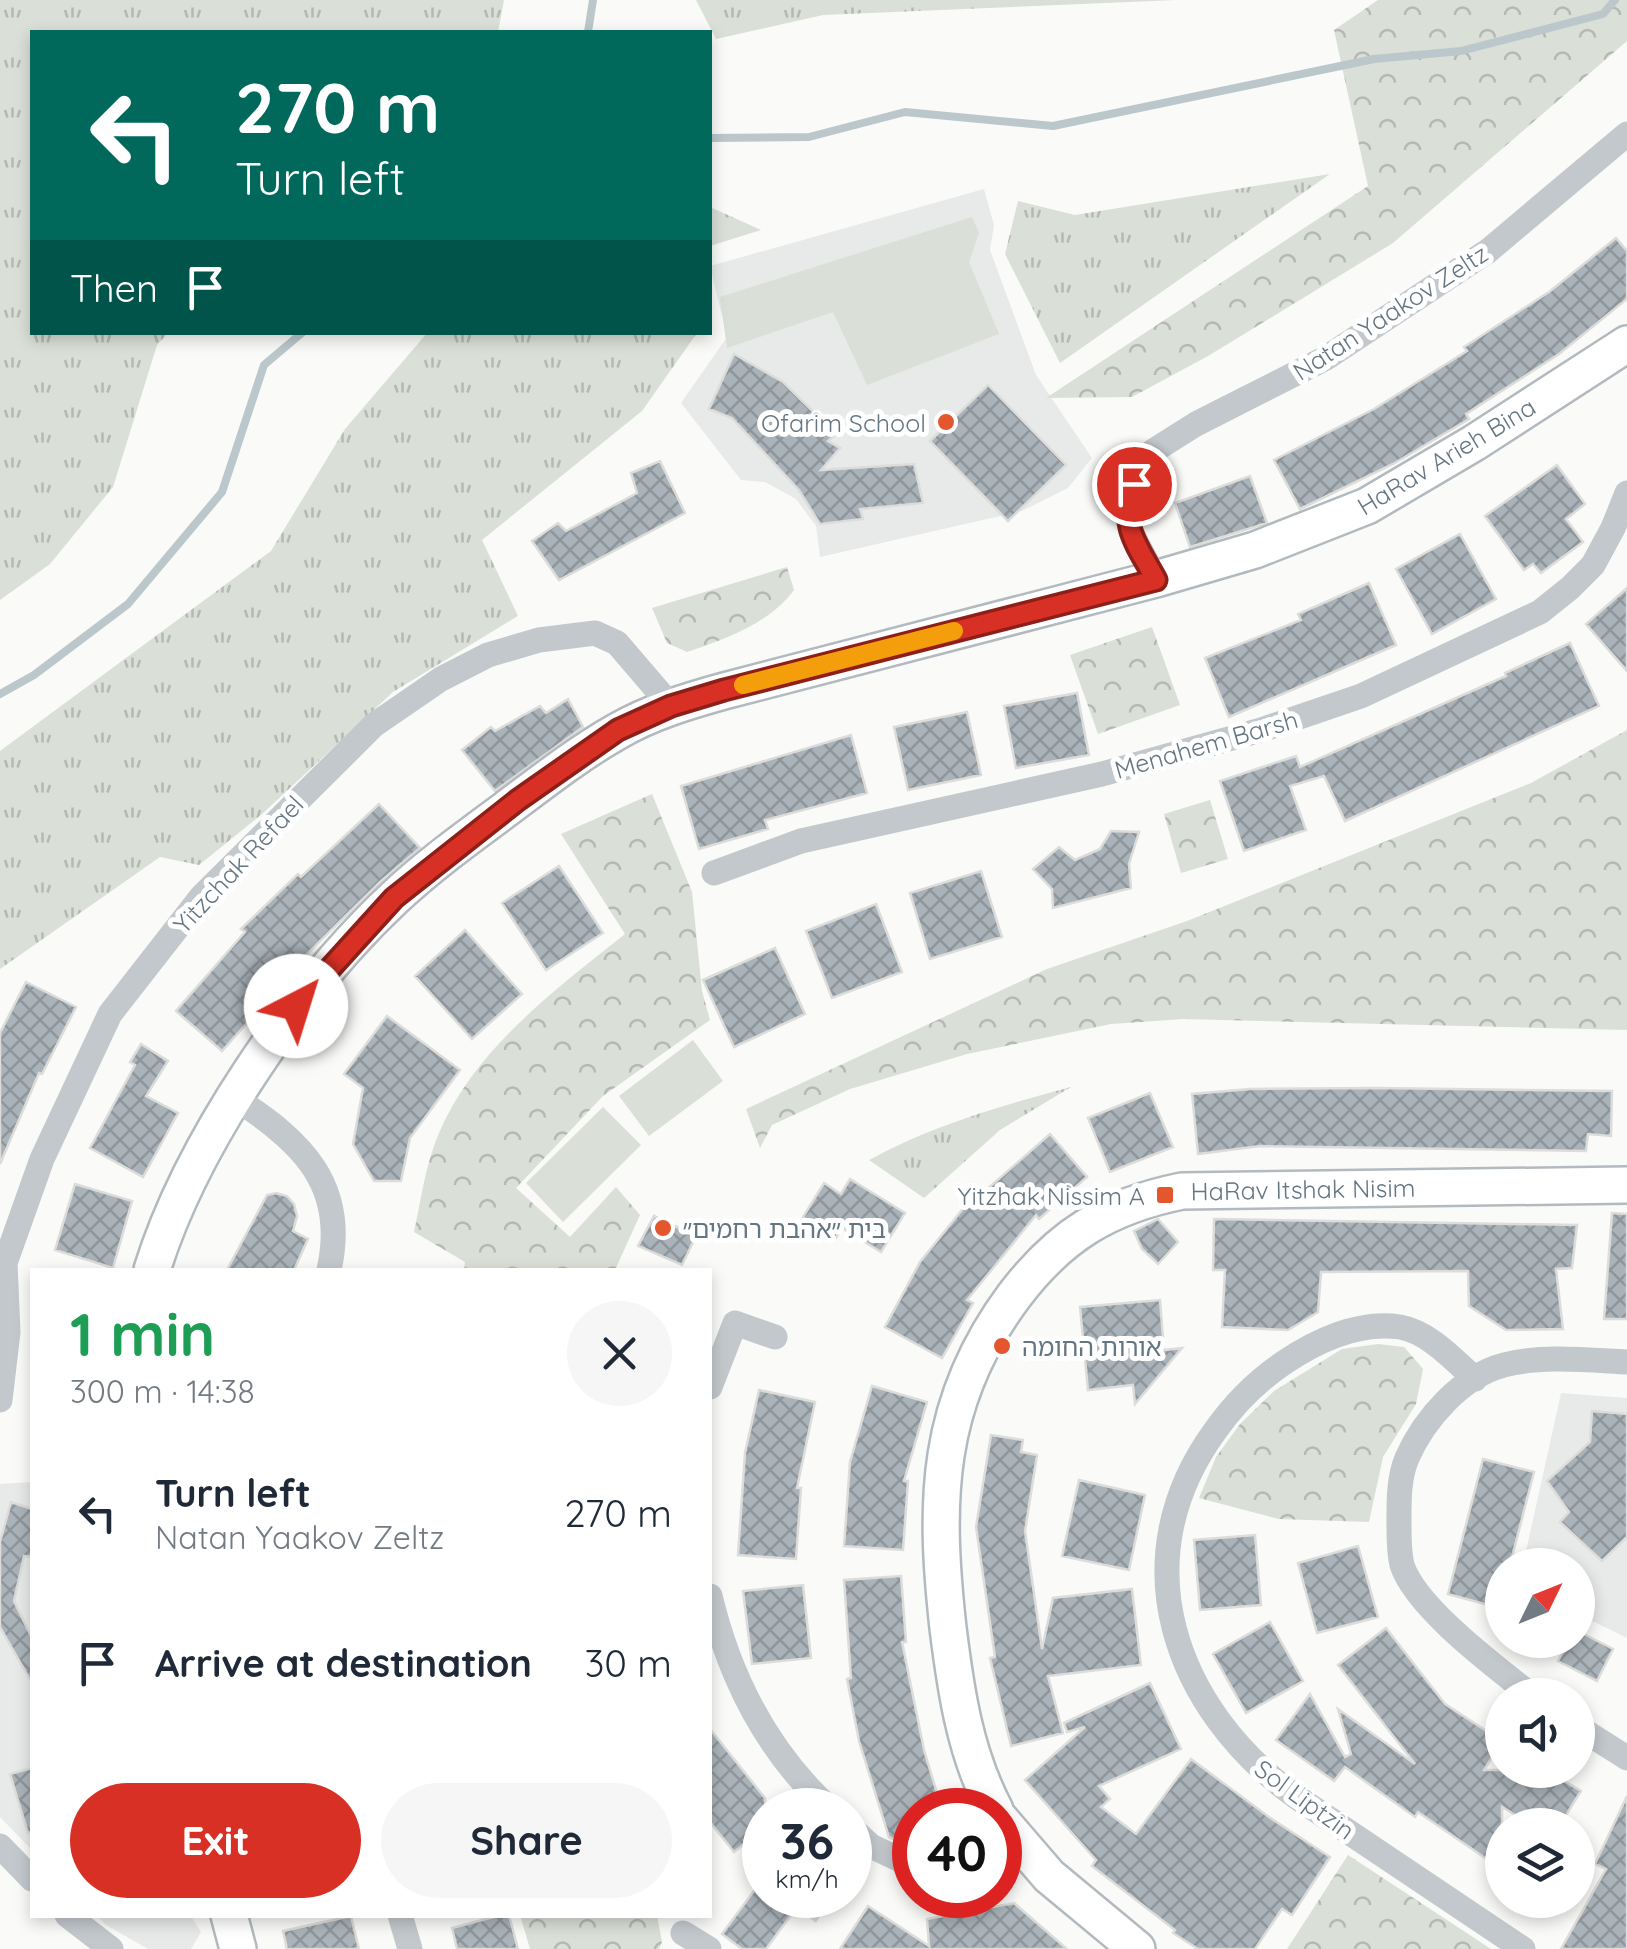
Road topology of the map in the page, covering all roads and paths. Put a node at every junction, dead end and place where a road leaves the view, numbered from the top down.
1 (1627, 134) edge
2 (1627, 344) edge
3 (1627, 493) edge
4 (1156, 580) junction
5 (671, 706) junction
6 (714, 872) dead end
7 (236, 1098) junction
8 (1627, 1185) edge
9 (2, 1264) edge
10 (153, 1268) edge
11 (330, 1268) edge
12 (775, 1337) dead end
13 (1627, 1362) edge
14 (1475, 1379) junction
15 (712, 1382) edge
16 (0, 1400) edge
17 (712, 1603) edge
18 (1511, 1678) edge
19 (1595, 1738) edge
20 (1627, 1758) edge
21 (810, 1788) edge
22 (985, 1788) edge
23 (0, 1846) edge
24 (1022, 1846) edge
25 (30, 1878) edge
26 (71, 1918) edge
27 (230, 1918) edge
28 (401, 1918) edge
29 (683, 1933) dead end
30 (111, 1949) edge
31 (238, 1949) edge
32 (410, 1949) edge
33 (709, 1949) edge
34 (1136, 1949) edge
35 (1523, 1949) edge

1 - 4 street, Natan Yaakov Zeltz
2 - 4 street, HaRav Arieh Bina
3 - 6 street, Menahem Barsh
4 - 5 street, HaRav Arieh Bina
5 - 7 street, HaRav Arieh Bina
5 - 9 street, Yitzchak Refael
7 - 10 street, HaRav Arieh Bina
7 - 11 street
8 - 22 street, HaRav Itshak Nisim
9 - 16 street, Yitzchak Refael
12 - 15 street
13 - 14 street
14 - 18 street
14 - 35 street, Sol Liptzin
17 - 21 street
19 - 20 street
23 - 25 street
24 - 34 street, HaRav Itshak Nisim
26 - 30 street
27 - 31 street
28 - 32 street
29 - 33 street

